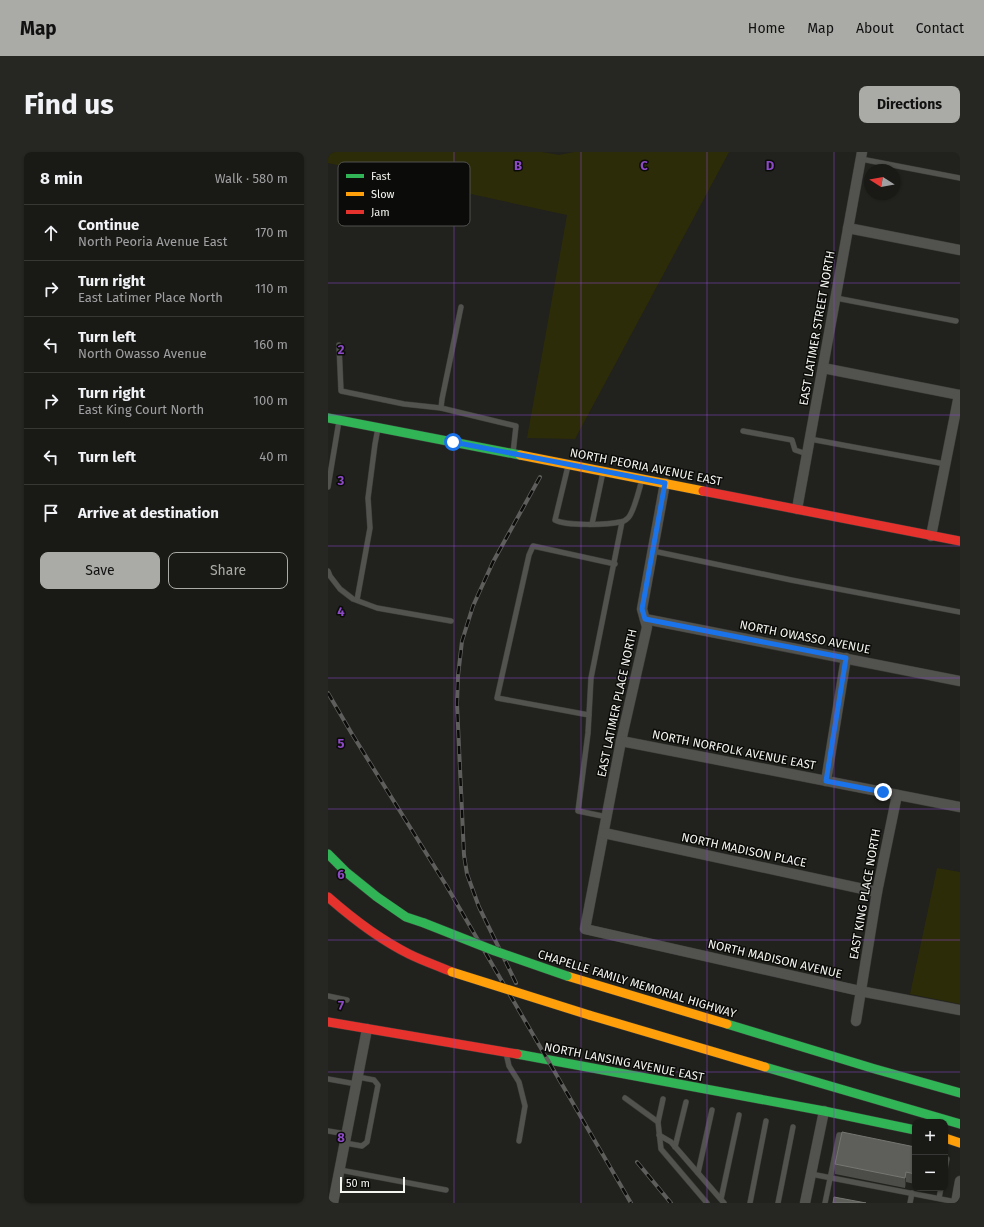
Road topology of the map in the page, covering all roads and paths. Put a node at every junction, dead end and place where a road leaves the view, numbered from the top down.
1 (862, 155) edge
2 (960, 178) edge
3 (848, 228) junction
4 (960, 250) edge
5 (836, 298) junction
6 (460, 307) dead end
7 (956, 321) dead end
8 (339, 345) dead end
9 (823, 368) junction
10 (960, 395) edge
11 (441, 408) junction
12 (328, 418) edge
13 (340, 420) junction
14 (379, 428) junction
15 (743, 431) dead end
16 (810, 439) junction
17 (512, 454) junction
18 (807, 454) junction
19 (945, 464) junction
20 (568, 465) junction
21 (603, 471) junction
22 (642, 479) junction
23 (665, 483) junction
24 (328, 487) edge
25 (798, 509) junction
26 (622, 522) junction
27 (592, 524) junction
28 (931, 536) junction
29 (960, 541) edge
30 (653, 551) junction
31 (615, 564) junction
32 (328, 571) edge
33 (357, 600) junction
34 (960, 612) edge
35 (645, 619) junction
36 (451, 622) dead end
37 (846, 658) junction
38 (960, 681) edge
39 (589, 715) junction
40 (621, 741) junction
41 (826, 781) junction
42 (897, 795) junction
43 (960, 807) edge
44 (607, 817) junction
45 (604, 833) junction
46 (328, 846) edge
47 (328, 854) edge
48 (346, 872) junction
49 (877, 892) junction
50 (328, 897) edge
51 (586, 929) joint
52 (860, 991) junction
53 (328, 996) edge
54 (347, 1000) dead end
55 (960, 1010) edge
56 (856, 1021) dead end
57 (328, 1022) edge
58 (367, 1029) junction
59 (506, 1052) junction
60 (328, 1079) edge
61 (357, 1081) junction
62 (960, 1093) edge
63 (625, 1098) dead end
64 (663, 1099) dead end
65 (686, 1102) dead end
66 (712, 1110) dead end
67 (824, 1111) junction
68 (739, 1115) dead end
69 (766, 1121) dead end
70 (658, 1122) junction
71 (960, 1124) edge
72 (793, 1127) dead end
73 (912, 1129) edge
74 (328, 1131) edge
75 (659, 1135) junction
76 (853, 1138) edge
77 (346, 1139) junction
78 (948, 1139) edge
79 (519, 1141) dead end
80 (960, 1143) edge
81 (675, 1147) junction
82 (340, 1170) junction
83 (698, 1173) junction
84 (811, 1174) junction
85 (830, 1177) junction
86 (960, 1181) edge
87 (446, 1190) dead end
88 (940, 1191) edge
89 (912, 1193) junction
90 (939, 1198) junction
91 (722, 1201) edge
92 (956, 1202) edge
93 (333, 1203) edge
94 (707, 1203) edge
95 (750, 1203) edge
96 (778, 1203) edge
97 (805, 1203) edge
98 (825, 1203) edge
99 (910, 1203) edge

1 - 2 lane
1 - 3 street, EAST LATIMER STREET NORTH
3 - 4 street
3 - 5 street, EAST LATIMER STREET NORTH
5 - 7 lane
5 - 9 street, EAST LATIMER STREET NORTH
6 - 11 lane
8 - 11 lane
9 - 10 street
9 - 16 street, EAST LATIMER STREET NORTH
10 - 19 street
11 - 17 lane
12 - 13 main road, NORTH PEORIA AVENUE EAST
13 - 14 main road, NORTH PEORIA AVENUE EAST
13 - 24 lane
14 - 17 main road, NORTH PEORIA AVENUE EAST
14 - 33 lane
15 - 18 lane
16 - 18 street, EAST LATIMER STREET NORTH
16 - 19 lane
17 - 20 main road, NORTH PEORIA AVENUE EAST
18 - 25 street, EAST LATIMER STREET NORTH
19 - 28 street
20 - 21 main road, NORTH PEORIA AVENUE EAST
20 - 27 lane
21 - 22 main road, NORTH PEORIA AVENUE EAST
21 - 27 lane
22 - 23 main road, NORTH PEORIA AVENUE EAST
22 - 26 lane
23 - 25 main road, NORTH PEORIA AVENUE EAST
23 - 30 street, EAST LATIMER PLACE NORTH
25 - 28 main road, NORTH PEORIA AVENUE EAST
26 - 27 lane
26 - 31 lane
28 - 29 main road, NORTH PEORIA AVENUE EAST
30 - 34 lane
30 - 35 street, EAST LATIMER PLACE NORTH
31 - 39 lane
31 - 39 lane
32 - 33 lane
33 - 36 lane
35 - 37 street, NORTH OWASSO AVENUE
35 - 40 street, EAST LATIMER PLACE NORTH
37 - 38 street, NORTH OWASSO AVENUE
37 - 41 street
39 - 44 lane
40 - 41 street, NORTH NORFOLK AVENUE EAST
40 - 44 street, EAST LATIMER PLACE NORTH
41 - 42 street, NORTH NORFOLK AVENUE EAST
42 - 43 street, NORTH NORFOLK AVENUE EAST
42 - 49 street, EAST KING PLACE NORTH
44 - 45 street, EAST LATIMER PLACE NORTH
45 - 49 street, NORTH MADISON PLACE
45 - 51 street, EAST LATIMER PLACE NORTH
46 - 48 main road
47 - 48 main road, CHAPELLE FAMILY MEMORIAL HIGHWAY
48 - 62 main road, CHAPELLE FAMILY MEMORIAL HIGHWAY, bridge
49 - 52 street, EAST KING PLACE NORTH
50 - 71 main road, bridge
51 - 52 street, NORTH MADISON AVENUE
52 - 55 street, NORTH MADISON AVENUE
52 - 56 street, EAST KING PLACE NORTH
53 - 54 lane
57 - 58 main road, NORTH LANSING AVENUE EAST
58 - 59 main road, NORTH LANSING AVENUE EAST
58 - 61 street
59 - 67 main road, NORTH LANSING AVENUE EAST
59 - 79 lane
60 - 61 lane
61 - 77 street
61 - 77 lane
63 - 70 lane
64 - 70 lane
65 - 81 lane
66 - 83 lane
67 - 73 main road, NORTH LANSING AVENUE EAST
67 - 84 street
68 - 91 lane
69 - 95 lane
70 - 75 lane
72 - 96 lane
74 - 77 lane
75 - 81 lane
75 - 94 lane
76 - 85 lane
77 - 82 street
78 - 80 main road
81 - 83 lane
82 - 87 lane
82 - 93 street
83 - 91 lane
84 - 85 lane
84 - 97 street
85 - 89 lane
85 - 98 lane
86 - 92 street
88 - 90 lane
89 - 90 lane
89 - 99 lane
90 - 92 lane

